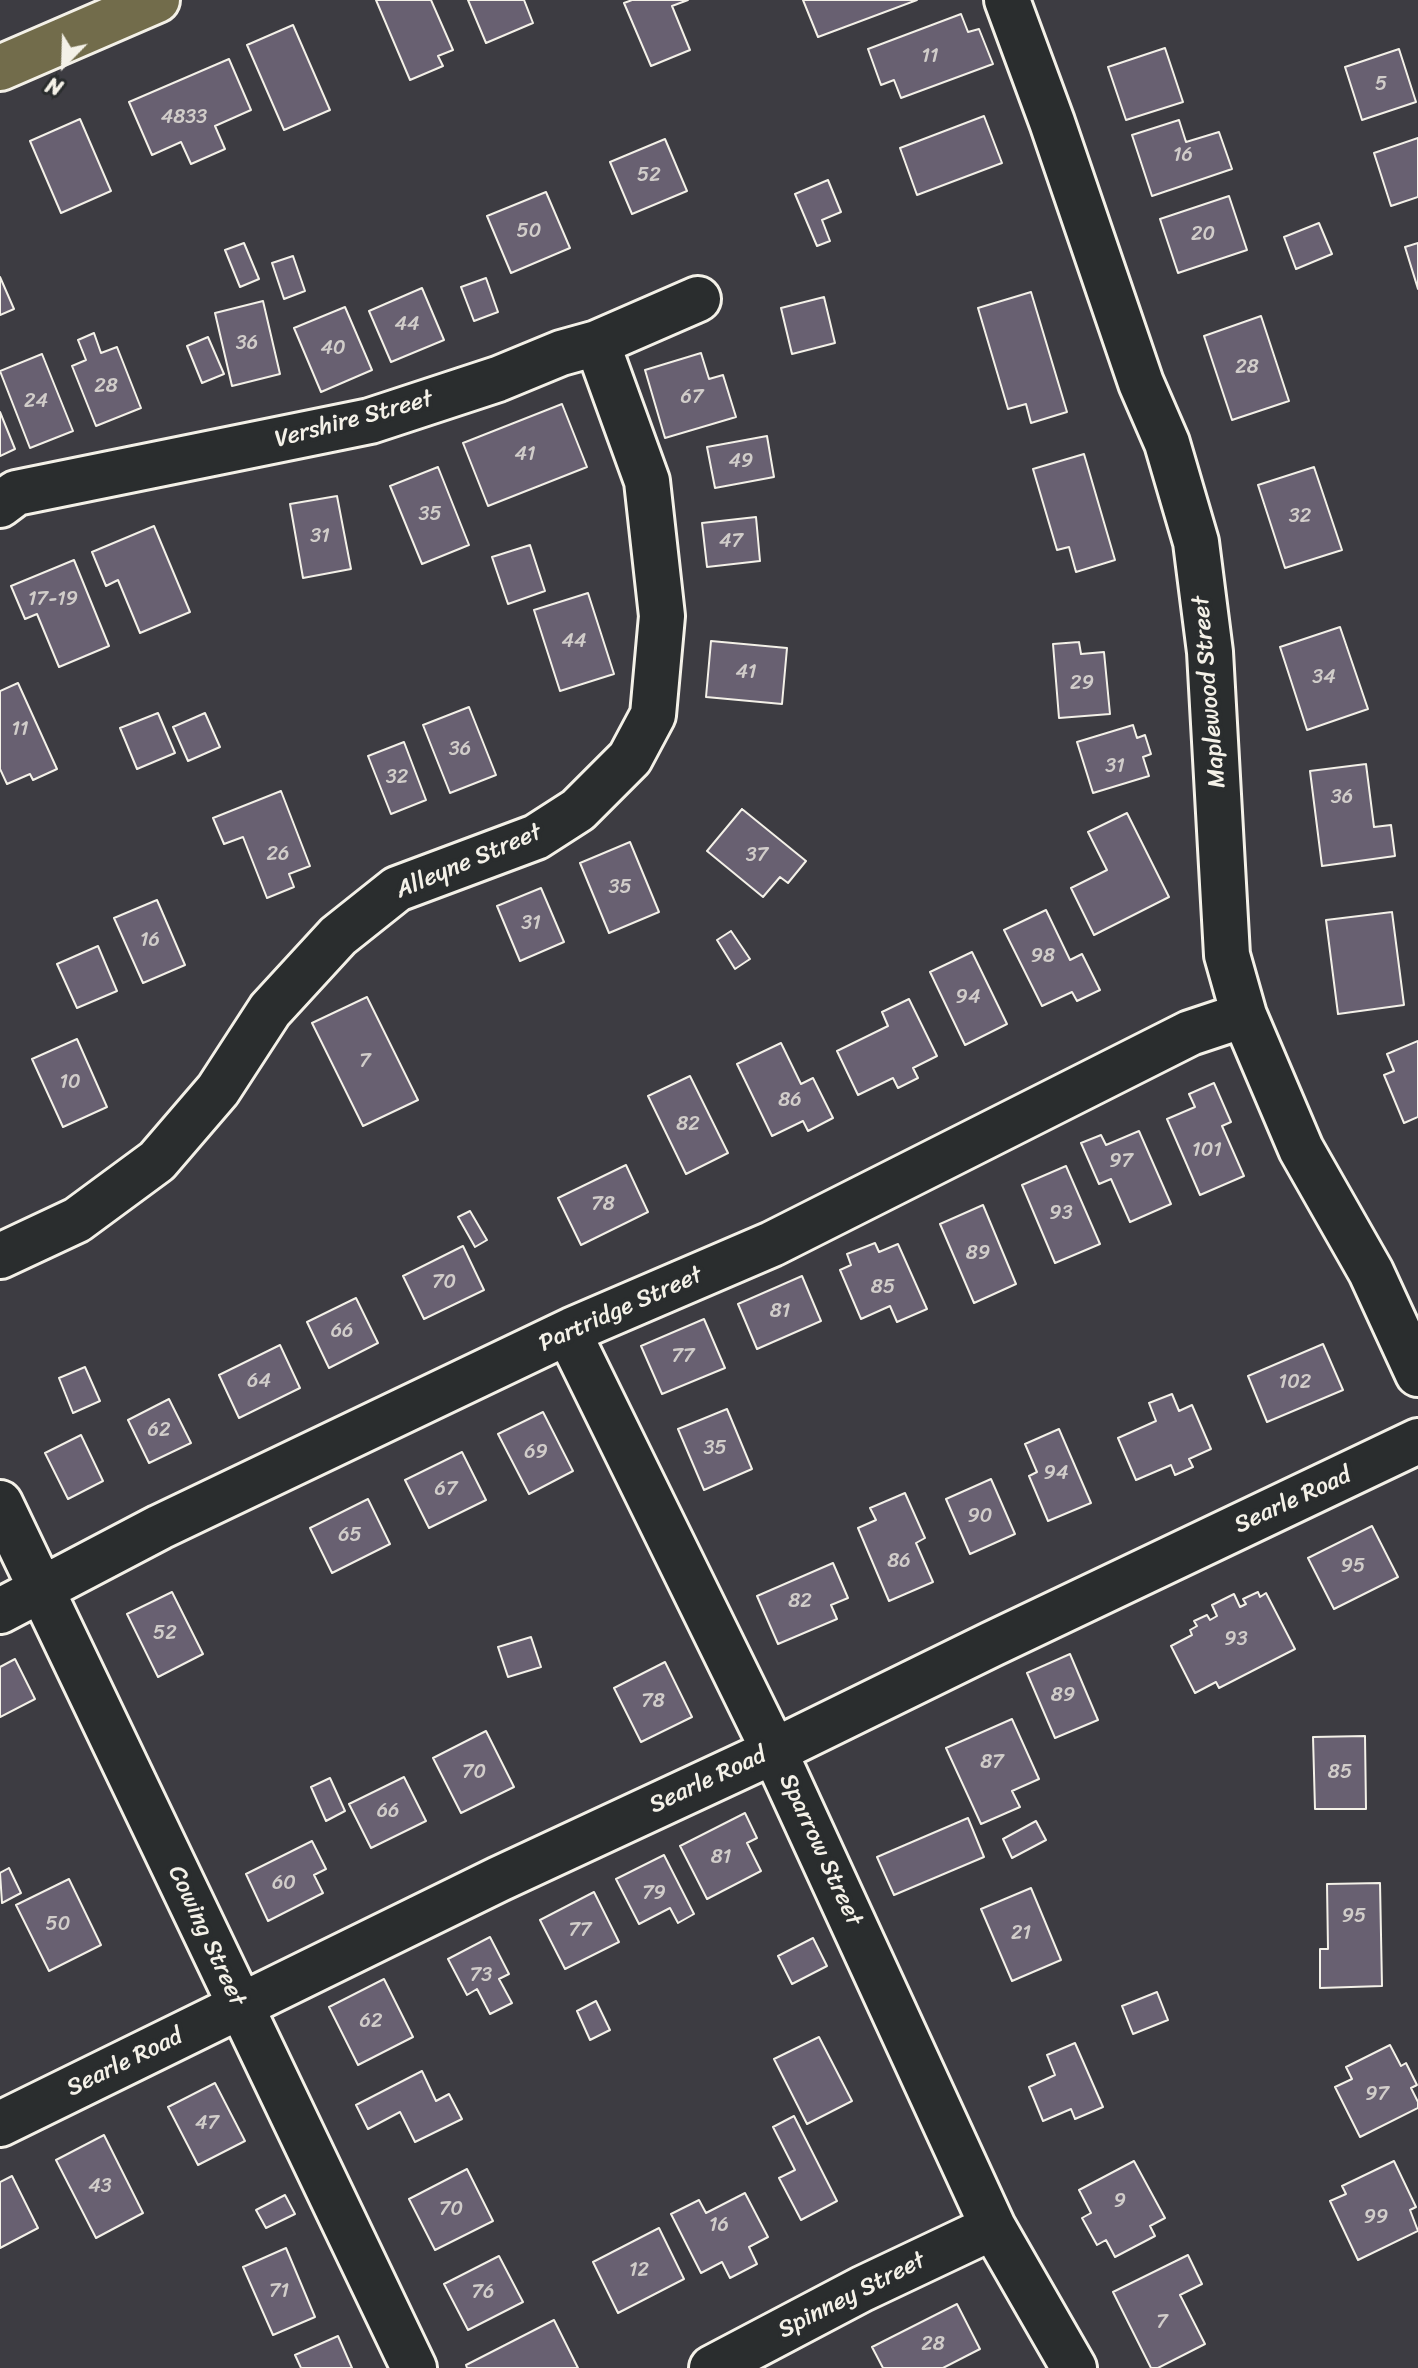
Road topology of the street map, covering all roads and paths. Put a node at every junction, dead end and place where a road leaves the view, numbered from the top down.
1 (157, 0) edge
2 (1007, 0) edge
3 (0, 68) edge
4 (698, 299) dead end
5 (597, 343) junction
6 (0, 505) edge
7 (1244, 1015) junction
8 (0, 1256) edge
9 (568, 1332) junction
10 (1418, 1374) edge
11 (1418, 1441) edge
12 (0, 1503) edge
13 (42, 1590) junction
14 (0, 1611) edge
15 (774, 1751) junction
16 (239, 2007) junction
17 (0, 2124) edge
18 (993, 2227) junction
19 (414, 2368) edge
20 (712, 2368) edge
21 (1074, 2368) edge

1 - 3 main road
2 - 7 street, Maplewood Street
4 - 5 street, Vershire Street
5 - 6 street, Vershire Street
5 - 8 street, Alleyne Street
7 - 9 street, Partridge Street
7 - 10 street, Maplewood Street
9 - 13 street, Partridge Street
9 - 15 street, Sparrow Street
11 - 15 street, Searle Road
12 - 13 street, Cowing Street
13 - 14 street, Partridge Street
13 - 16 street, Cowing Street
15 - 16 street, Searle Road
15 - 18 street, Sparrow Street
16 - 17 street, Searle Road
16 - 19 street, Cowing Street
18 - 20 street, Spinney Street
18 - 21 street, Sparrow Street

